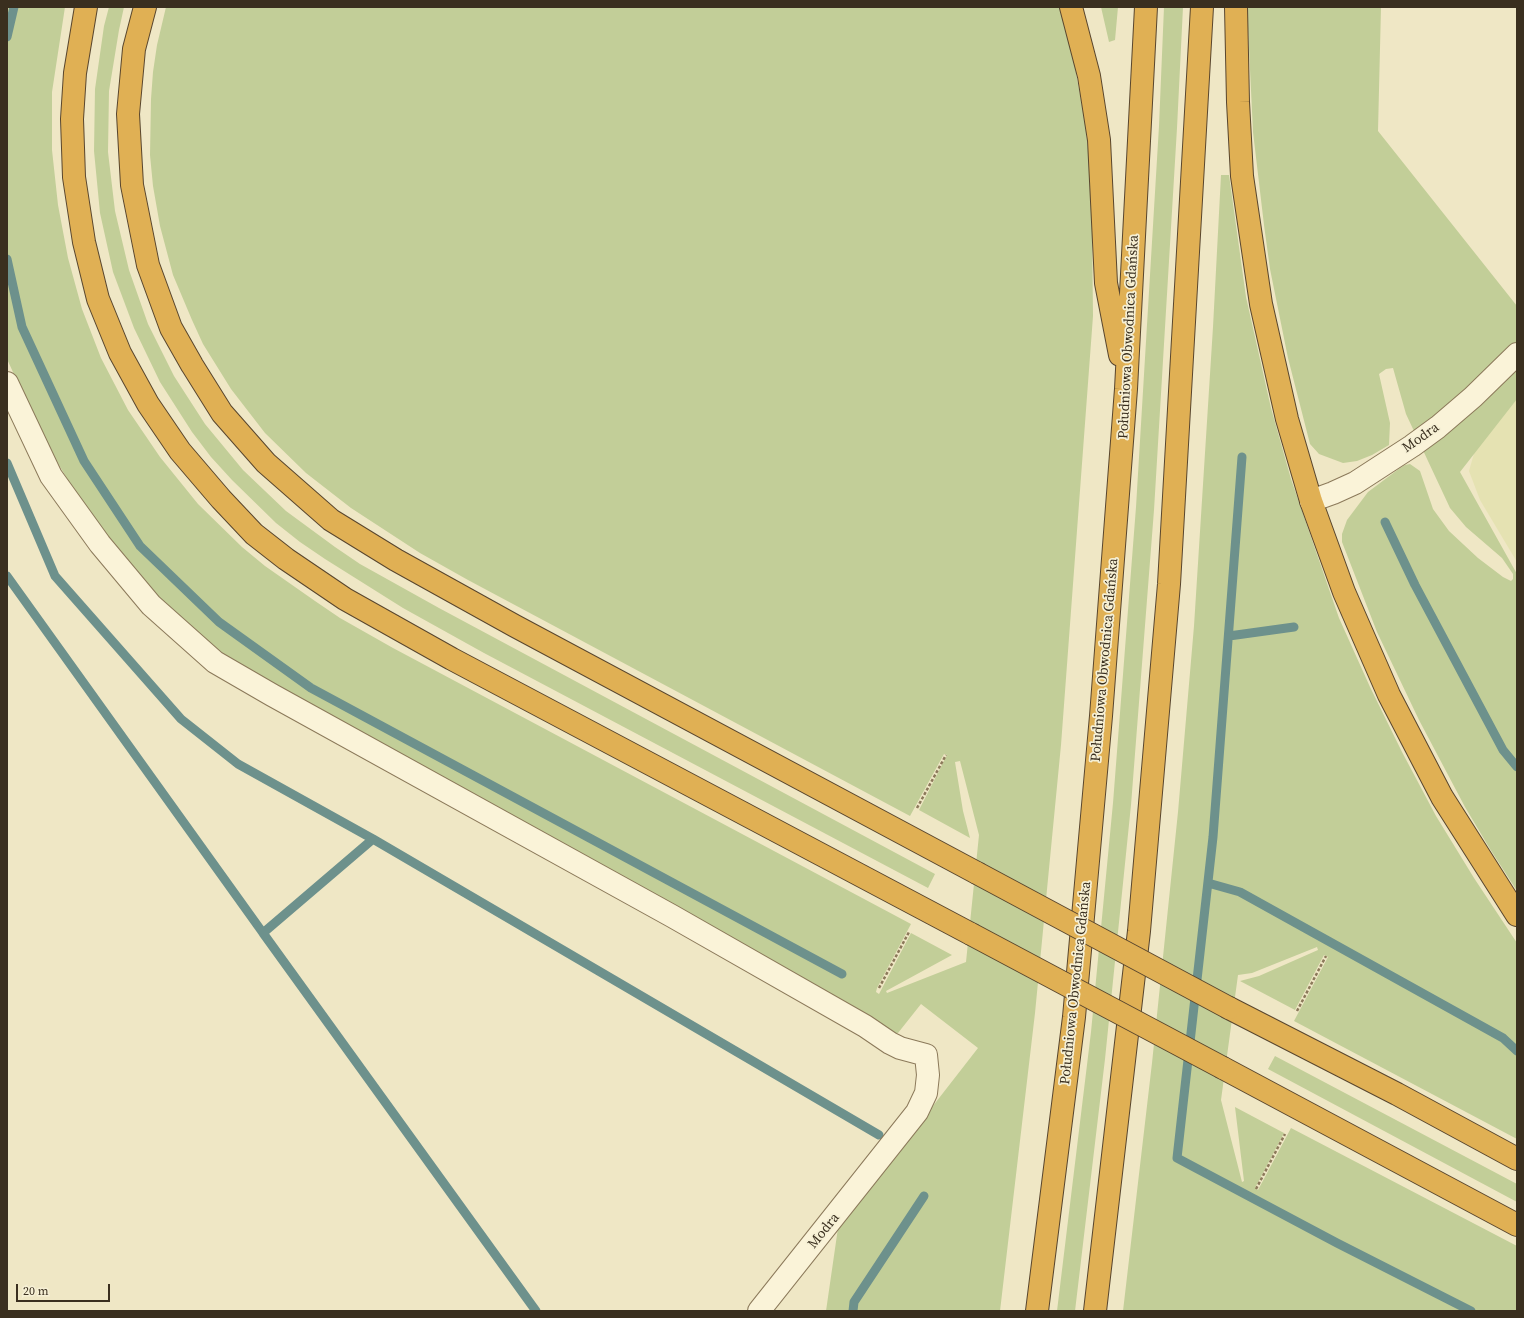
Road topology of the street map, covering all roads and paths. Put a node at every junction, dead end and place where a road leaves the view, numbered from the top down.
1 (86, 7) edge
2 (145, 7) edge
3 (1071, 7) edge
4 (1146, 7) edge
5 (1202, 7) edge
6 (1236, 7) edge
7 (1517, 354) edge
8 (7, 383) edge
9 (1126, 389) junction
10 (1311, 501) junction
11 (946, 754) dead end
12 (917, 808) dead end
13 (1517, 915) edge
14 (909, 932) dead end
15 (1326, 956) dead end
16 (879, 988) dead end
17 (1297, 1011) dead end
18 (1285, 1134) dead end
19 (1517, 1158) edge
20 (1256, 1189) dead end
21 (1517, 1225) edge
22 (759, 1311) edge
23 (1038, 1311) edge
24 (1095, 1311) edge

1 - 21 highway, bridge
2 - 19 highway, bridge
3 - 9 highway
4 - 9 highway, Południowa Obwodnica Gdańska
5 - 24 highway
6 - 10 highway
7 - 10 lane, Modra
8 - 22 lane, Modra
9 - 23 highway, Południowa Obwodnica Gdańska
10 - 13 highway
11 - 12 path
14 - 16 path
15 - 17 path
18 - 20 path

